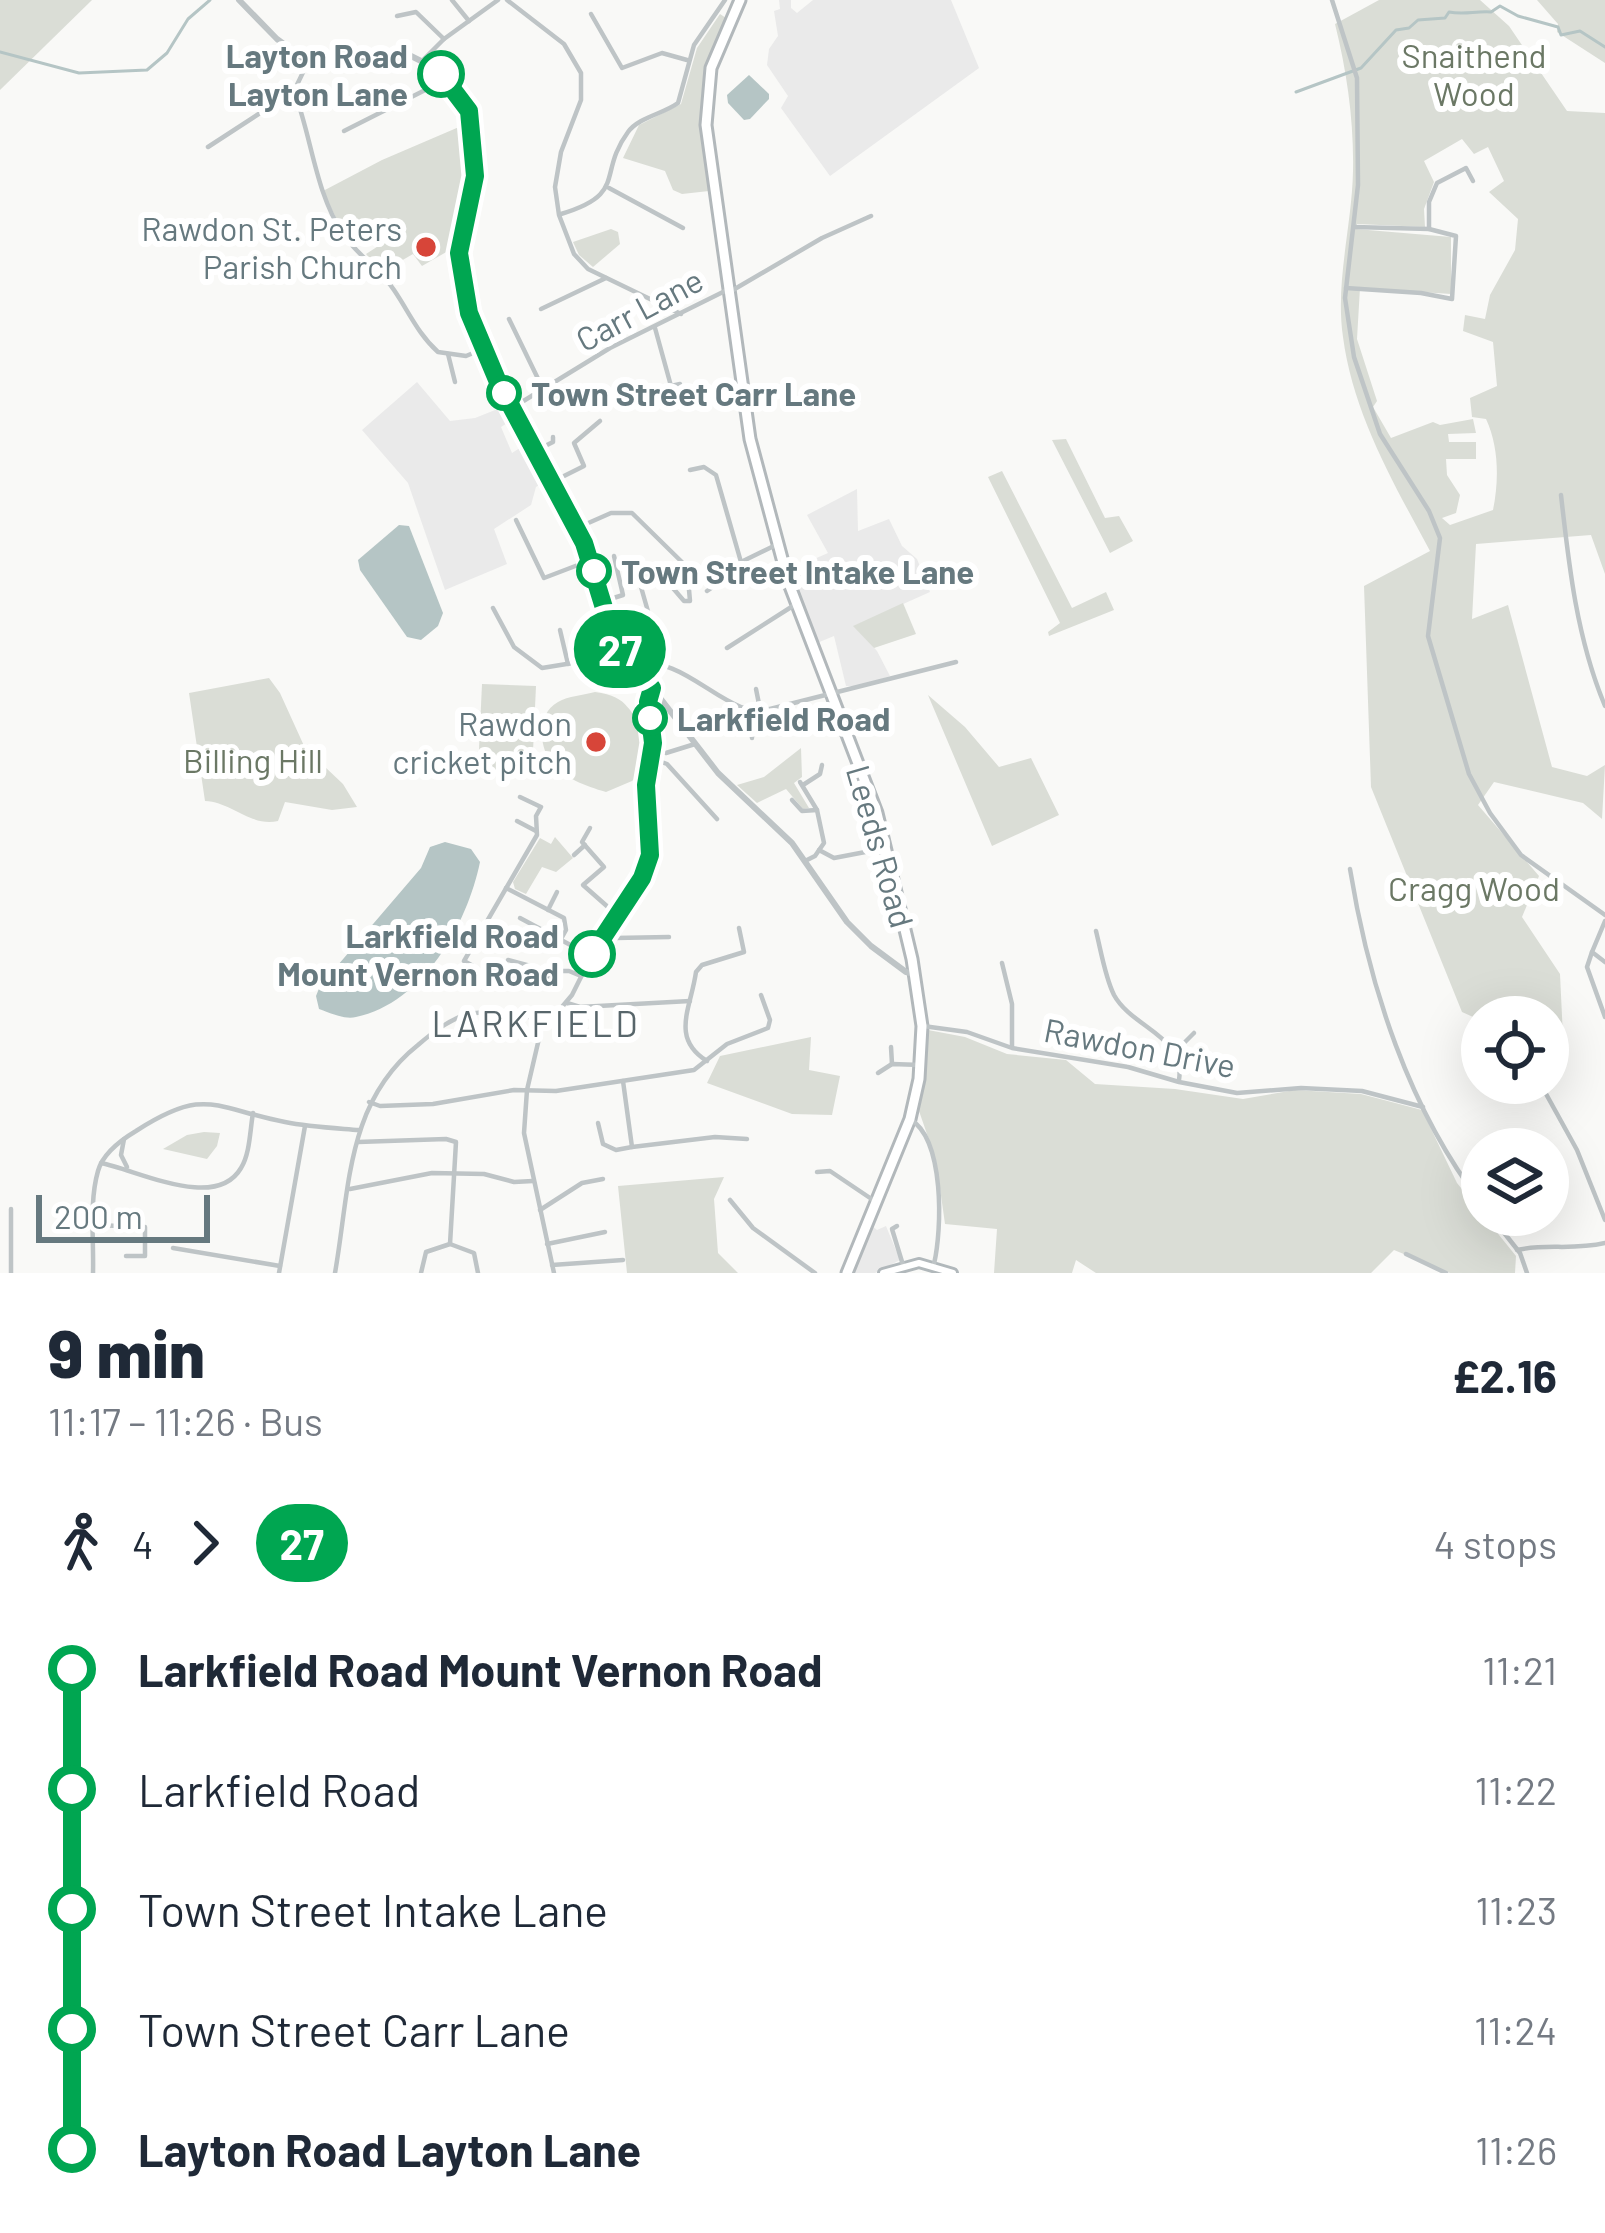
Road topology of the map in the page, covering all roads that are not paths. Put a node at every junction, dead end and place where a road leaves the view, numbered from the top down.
1 (239, 0) edge
2 (452, 0) edge
3 (498, 0) edge
4 (507, 0) edge
5 (725, 0) edge
6 (740, 0) edge
7 (1332, 0) edge
8 (592, 14) dead end
9 (397, 16) dead end
10 (469, 21) junction
11 (444, 39) junction
12 (423, 60) junction
13 (688, 60) junction
14 (308, 62) junction
15 (447, 79) junction
16 (293, 91) junction
17 (344, 131) dead end
18 (208, 147) dead end
19 (1472, 181) dead end
20 (607, 187) junction
21 (559, 215) junction
22 (871, 216) dead end
23 (1354, 227) junction
24 (682, 228) dead end
25 (1430, 229) junction
26 (606, 278) junction
27 (1346, 288) junction
28 (728, 291) junction
29 (542, 309) dead end
30 (681, 314) junction
31 (508, 319) dead end
32 (655, 328) junction
33 (483, 349) junction
34 (448, 354) junction
35 (455, 382) dead end
36 (680, 384) dead end
37 (543, 389) junction
38 (512, 408) junction
39 (600, 421) dead end
40 (554, 436) dead end
41 (535, 451) junction
42 (690, 470) dead end
43 (551, 482) junction
44 (1561, 495) dead end
45 (516, 520) dead end
46 (577, 528) junction
47 (776, 545) junction
48 (614, 556) dead end
49 (591, 560) junction
50 (742, 562) junction
51 (639, 580) dead end
52 (672, 587) dead end
53 (707, 591) dead end
54 (602, 602) junction
55 (796, 604) junction
56 (493, 608) dead end
57 (560, 630) dead end
58 (620, 648) junction
59 (727, 648) dead end
60 (956, 662) dead end
61 (568, 664) junction
62 (633, 664) junction
63 (652, 688) junction
64 (755, 689) dead end
65 (829, 692) junction
66 (1605, 706) edge
67 (756, 709) junction
68 (752, 738) dead end
69 (694, 744) junction
70 (666, 753) dead end
71 (651, 758) junction
72 (822, 765) dead end
73 (520, 797) dead end
74 (545, 799) dead end
75 (792, 800) dead end
76 (541, 807) junction
77 (817, 810) junction
78 (717, 819) dead end
79 (517, 821) dead end
80 (590, 828) dead end
81 (536, 831) junction
82 (585, 845) junction
83 (887, 848) junction
84 (819, 850) junction
85 (574, 855) dead end
86 (805, 861) junction
87 (1350, 869) dead end
88 (506, 888) junction
89 (557, 892) dead end
90 (548, 910) junction
91 (616, 915) junction
92 (520, 918) dead end
93 (1605, 918) edge
94 (739, 928) dead end
95 (1096, 932) dead end
96 (604, 934) junction
97 (669, 938) dead end
98 (561, 939) junction
99 (1592, 952) junction
100 (591, 956) junction
101 (454, 958) dead end
102 (508, 960) dead end
103 (464, 962) junction
104 (1605, 962) edge
105 (1002, 964) dead end
106 (475, 967) dead end
107 (549, 971) junction
108 (915, 974) junction
109 (581, 976) junction
110 (546, 980) dead end
111 (760, 995) dead end
112 (690, 1001) junction
113 (567, 1003) junction
114 (544, 1017) junction
115 (1605, 1017) edge
116 (922, 1026) junction
117 (1194, 1033) dead end
118 (892, 1047) dead end
119 (1012, 1048) junction
120 (1176, 1051) junction
121 (707, 1061) junction
122 (892, 1064) junction
123 (920, 1064) junction
124 (878, 1073) dead end
125 (623, 1081) junction
126 (1179, 1082) junction
127 (527, 1090) junction
128 (369, 1102) junction
129 (1551, 1104) edge
130 (1423, 1107) junction
131 (253, 1113) junction
132 (910, 1119) junction
133 (598, 1123) dead end
134 (305, 1126) junction
135 (359, 1130) junction
136 (124, 1138) junction
137 (747, 1139) dead end
138 (358, 1142) junction
139 (632, 1147) junction
140 (101, 1162) junction
141 (127, 1168) junction
142 (817, 1172) dead end
143 (454, 1173) junction
144 (1461, 1176) edge
145 (603, 1179) dead end
146 (532, 1181) junction
147 (350, 1189) junction
148 (730, 1200) dead end
149 (876, 1202) junction
150 (11, 1209) dead end
151 (540, 1210) junction
152 (1605, 1220) edge
153 (94, 1225) junction
154 (897, 1226) dead end
155 (605, 1232) dead end
156 (1506, 1236) edge
157 (1605, 1243) edge
158 (450, 1244) junction
159 (548, 1244) junction
160 (173, 1248) dead end
161 (1517, 1250) junction
162 (1406, 1254) dead end
163 (126, 1256) dead end
164 (623, 1260) dead end
165 (595, 1262) junction
166 (934, 1264) junction
167 (903, 1265) junction
168 (0, 1269) edge
169 (279, 1269) edge
170 (553, 1269) edge
171 (11, 1272) edge
172 (848, 1272) edge
173 (93, 1273) edge
174 (335, 1273) edge
175 (421, 1273) edge
176 (478, 1273) edge
177 (597, 1273) edge
178 (815, 1273) edge
179 (883, 1273) edge
180 (953, 1273) edge
181 (1446, 1273) edge
182 (1527, 1273) edge

1 - 14 street
2 - 10 street
3 - 10 street
4 - 21 street
5 - 13 street
6 - 28 main road, Leeds Road
7 - 23 street
8 - 13 street
9 - 11 street
10 - 11 street
11 - 12 street
12 - 14 street
12 - 15 street
13 - 20 street
14 - 16 street
15 - 17 street
15 - 33 street
16 - 18 street
16 - 34 street
19 - 25 street
20 - 21 street
20 - 24 street
21 - 26 street
22 - 28 street, Carr Lane
23 - 25 street
23 - 27 street
25 - 27 street
26 - 29 street
26 - 30 street
27 - 93 street
28 - 30 street, Carr Lane
28 - 47 main road, Leeds Road
30 - 32 street, Carr Lane
31 - 37 street
32 - 36 street
32 - 37 street, Carr Lane
33 - 34 street
33 - 38 street
34 - 35 street
37 - 38 street, Carr Lane
38 - 41 street
39 - 43 street
40 - 41 street
41 - 43 street
42 - 50 street
43 - 46 street
44 - 66 street
45 - 49 street
46 - 49 street
46 - 52 street
47 - 50 street
47 - 55 main road, Leeds Road
48 - 54 street
49 - 54 street
50 - 53 street
51 - 58 street
54 - 58 street
55 - 59 street
55 - 65 main road, Leeds Road
56 - 61 street
57 - 61 street
58 - 61 street
58 - 62 street
60 - 65 street
62 - 63 street
62 - 67 street
63 - 69 street
63 - 71 street
64 - 67 street
65 - 67 street
65 - 83 main road, Leeds Road
67 - 68 street
69 - 70 street
69 - 86 street
71 - 78 street
71 - 91 street
72 - 77 street
73 - 76 street
74 - 76 street
75 - 77 street
76 - 81 street
77 - 84 street
79 - 81 street
80 - 82 street
81 - 88 street
82 - 85 street
82 - 91 street
83 - 84 street
83 - 108 main road, Leeds Road
84 - 86 street
86 - 108 street
87 - 130 street
88 - 90 street
88 - 103 street
89 - 90 street
90 - 98 street
91 - 96 street
92 - 98 street
93 - 99 street
94 - 112 street
95 - 120 street
96 - 97 street
96 - 100 street
98 - 100 street
99 - 104 street
99 - 115 street
100 - 109 street
101 - 103 street
102 - 107 street
103 - 106 street
105 - 119 street
107 - 109 street
107 - 110 street
108 - 116 main road, Leeds Road
109 - 113 street
111 - 121 street
112 - 113 street
112 - 121 street
113 - 114 street
114 - 127 street
114 - 128 street
116 - 119 street, Rawdon Drive
116 - 123 main road, Leeds Road
117 - 120 street
118 - 122 street
119 - 126 street, Rawdon Drive
120 - 126 street
121 - 125 street
122 - 123 street
122 - 124 street
123 - 132 main road, Leeds Road
125 - 127 street
125 - 139 street
126 - 130 street, Rawdon Drive
127 - 128 street
127 - 146 street
128 - 135 street
129 - 152 street
130 - 144 street
131 - 134 street
131 - 136 street
131 - 141 street
132 - 149 main road, Leeds Road
132 - 166 street
133 - 139 street
134 - 135 street
134 - 169 street
135 - 138 street
136 - 140 street
136 - 141 street
137 - 139 street
138 - 143 street
138 - 147 street
140 - 141 street
140 - 153 street
142 - 149 street
143 - 146 street
143 - 147 street
143 - 158 street
145 - 151 street
146 - 151 street
147 - 174 street
148 - 178 street
149 - 172 main road, Leeds Road
150 - 171 street
151 - 159 street
153 - 163 street
153 - 173 street
154 - 167 street
155 - 159 street
156 - 161 street
157 - 161 street
158 - 175 street
158 - 176 street
159 - 170 street
160 - 169 street
161 - 182 street
162 - 181 street
164 - 165 street
165 - 170 street
165 - 177 street
166 - 167 main road
166 - 180 main road
167 - 179 main road
168 - 171 street

